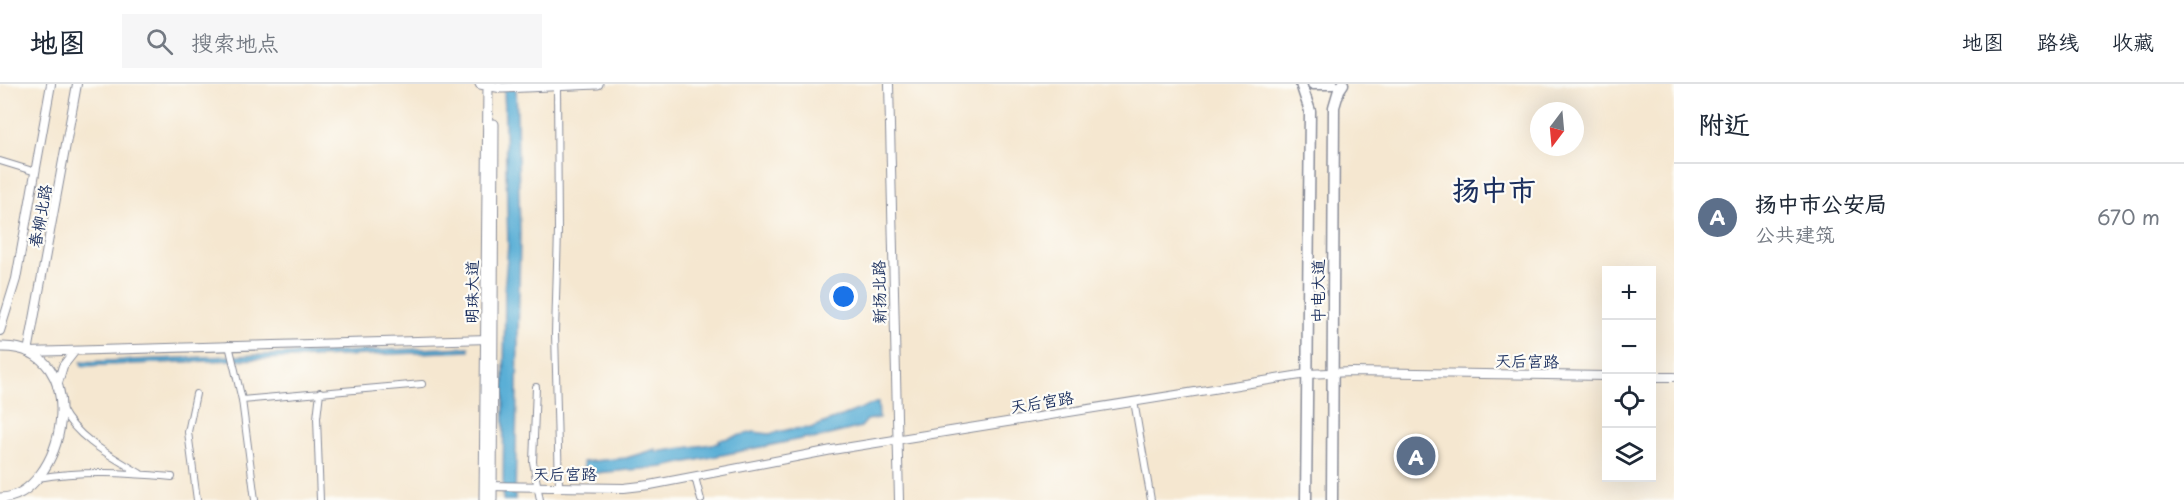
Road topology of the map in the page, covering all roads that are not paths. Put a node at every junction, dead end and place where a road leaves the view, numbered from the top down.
1 (51, 84) edge
2 (77, 84) edge
3 (598, 84) edge
4 (889, 84) edge
5 (1301, 84) edge
6 (1313, 84) edge
7 (1333, 84) edge
8 (1343, 84) edge
9 (491, 86) edge
10 (557, 86) junction
11 (0, 161) edge
12 (36, 172) junction
13 (0, 331) edge
14 (490, 339) junction
15 (0, 347) edge
16 (229, 347) junction
17 (28, 352) junction
18 (74, 352) junction
19 (1332, 372) junction
20 (1307, 374) junction
21 (1602, 376) edge
22 (1656, 376) edge
23 (1674, 377) edge
24 (422, 384) dead end
25 (57, 386) junction
26 (536, 387) dead end
27 (320, 392) junction
28 (196, 394) dead end
29 (242, 399) junction
30 (1134, 401) junction
31 (62, 409) junction
32 (897, 440) junction
33 (142, 474) junction
34 (172, 477) dead end
35 (695, 477) junction
36 (35, 478) junction
37 (492, 486) junction
38 (558, 487) junction
39 (539, 488) junction
40 (14, 497) edge
41 (0, 498) edge
42 (197, 500) edge
43 (255, 500) edge
44 (320, 500) edge
45 (484, 500) edge
46 (492, 500) edge
47 (540, 500) edge
48 (701, 500) edge
49 (899, 500) edge
50 (1152, 500) edge
51 (1306, 500) edge
52 (1332, 500) edge

1 - 12 street, 春柳北路
2 - 17 street, 春柳北路
3 - 10 main road
4 - 32 street, 新扬北路
5 - 20 main road, 中电大道
6 - 7 main road
8 - 19 main road, 中电大道
9 - 10 main road
9 - 14 main road, 明珠大道
10 - 38 street
11 - 12 street
12 - 13 street, 春柳北路
14 - 16 street
14 - 37 main road, 明珠大道
15 - 17 main road
16 - 18 street
16 - 29 street
17 - 18 street
17 - 25 main road
18 - 25 street
19 - 20 street, 天后宫路
19 - 21 street, 天后宫路
19 - 52 main road, 中电大道
20 - 30 street, 天后宫路
20 - 51 main road, 中电大道
22 - 23 street
24 - 27 street
25 - 31 main road
26 - 39 street
27 - 29 street
27 - 44 street
28 - 42 street
29 - 43 street
30 - 32 street, 天后宫路
30 - 50 street
31 - 33 street
31 - 36 main road
32 - 35 street, 天后宫路
32 - 49 street, 新扬北路
33 - 34 street
33 - 36 street
35 - 38 street, 天后宫路
35 - 48 street
36 - 40 main road
37 - 39 street, 天后宫路
37 - 45 main road, 明珠大道
37 - 46 main road, 明珠大道
38 - 39 street, 天后宫路
39 - 47 street
40 - 41 main road

